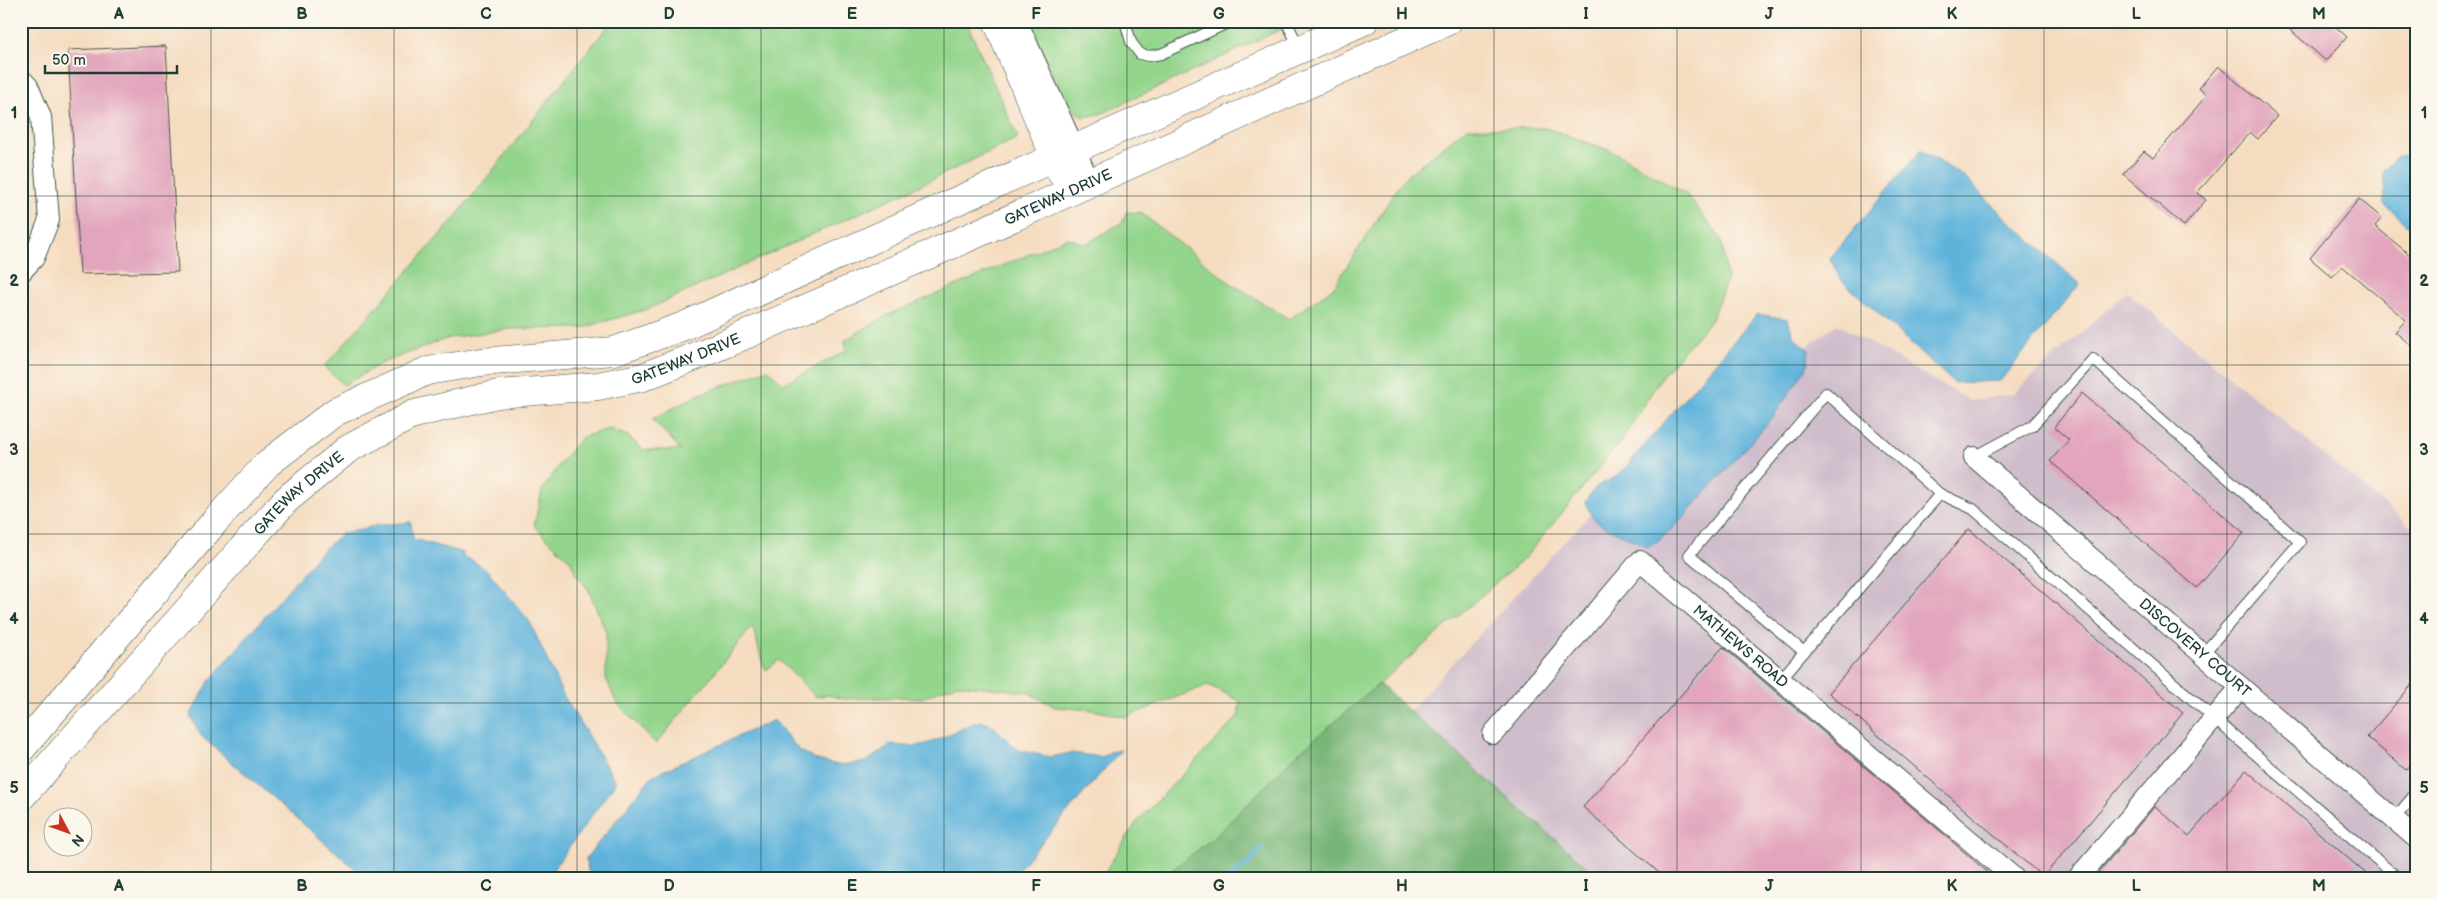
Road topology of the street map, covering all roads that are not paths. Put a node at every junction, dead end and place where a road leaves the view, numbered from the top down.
1 (997, 21) edge
2 (1018, 21) edge
3 (1125, 21) edge
4 (1232, 21) edge
5 (1286, 21) edge
6 (1364, 21) edge
7 (1448, 21) edge
8 (1300, 50) junction
9 (21, 78) edge
10 (1064, 154) junction
11 (1080, 188) junction
12 (21, 272) edge
13 (550, 356) junction
14 (550, 390) junction
15 (1974, 457) joint
16 (1940, 494) junction
17 (189, 552) junction
18 (219, 576) junction
19 (1804, 652) junction
20 (2203, 654) junction
21 (1780, 680) junction
22 (2241, 687) junction
23 (2214, 719) junction
24 (1493, 734) dead end
25 (21, 749) edge
26 (2417, 792) edge
27 (21, 796) edge
28 (2394, 819) junction
29 (2417, 839) edge
30 (2014, 878) edge
31 (2078, 878) edge
32 (2398, 878) edge

1 - 10 street
2 - 10 street
3 - 4 lane
5 - 8 lane
6 - 8 street, GATEWAY DRIVE
7 - 11 street, GATEWAY DRIVE
8 - 10 street, GATEWAY DRIVE
9 - 12 street
10 - 11 street
10 - 13 street, GATEWAY DRIVE
11 - 14 street, GATEWAY DRIVE
13 - 14 street
13 - 17 street, GATEWAY DRIVE
14 - 18 street, GATEWAY DRIVE
15 - 20 street, DISCOVERY COURT
15 - 20 lane
16 - 19 lane
16 - 19 lane
16 - 23 lane
17 - 18 street
17 - 25 street, GATEWAY DRIVE
18 - 27 street, GATEWAY DRIVE
19 - 21 lane
20 - 22 street, DISCOVERY COURT
21 - 24 street, MATHEWS ROAD
21 - 30 street, MATHEWS ROAD
22 - 23 street
22 - 28 street, DISCOVERY COURT
23 - 31 street
23 - 32 lane
26 - 28 lane
28 - 29 street, DISCOVERY COURT

